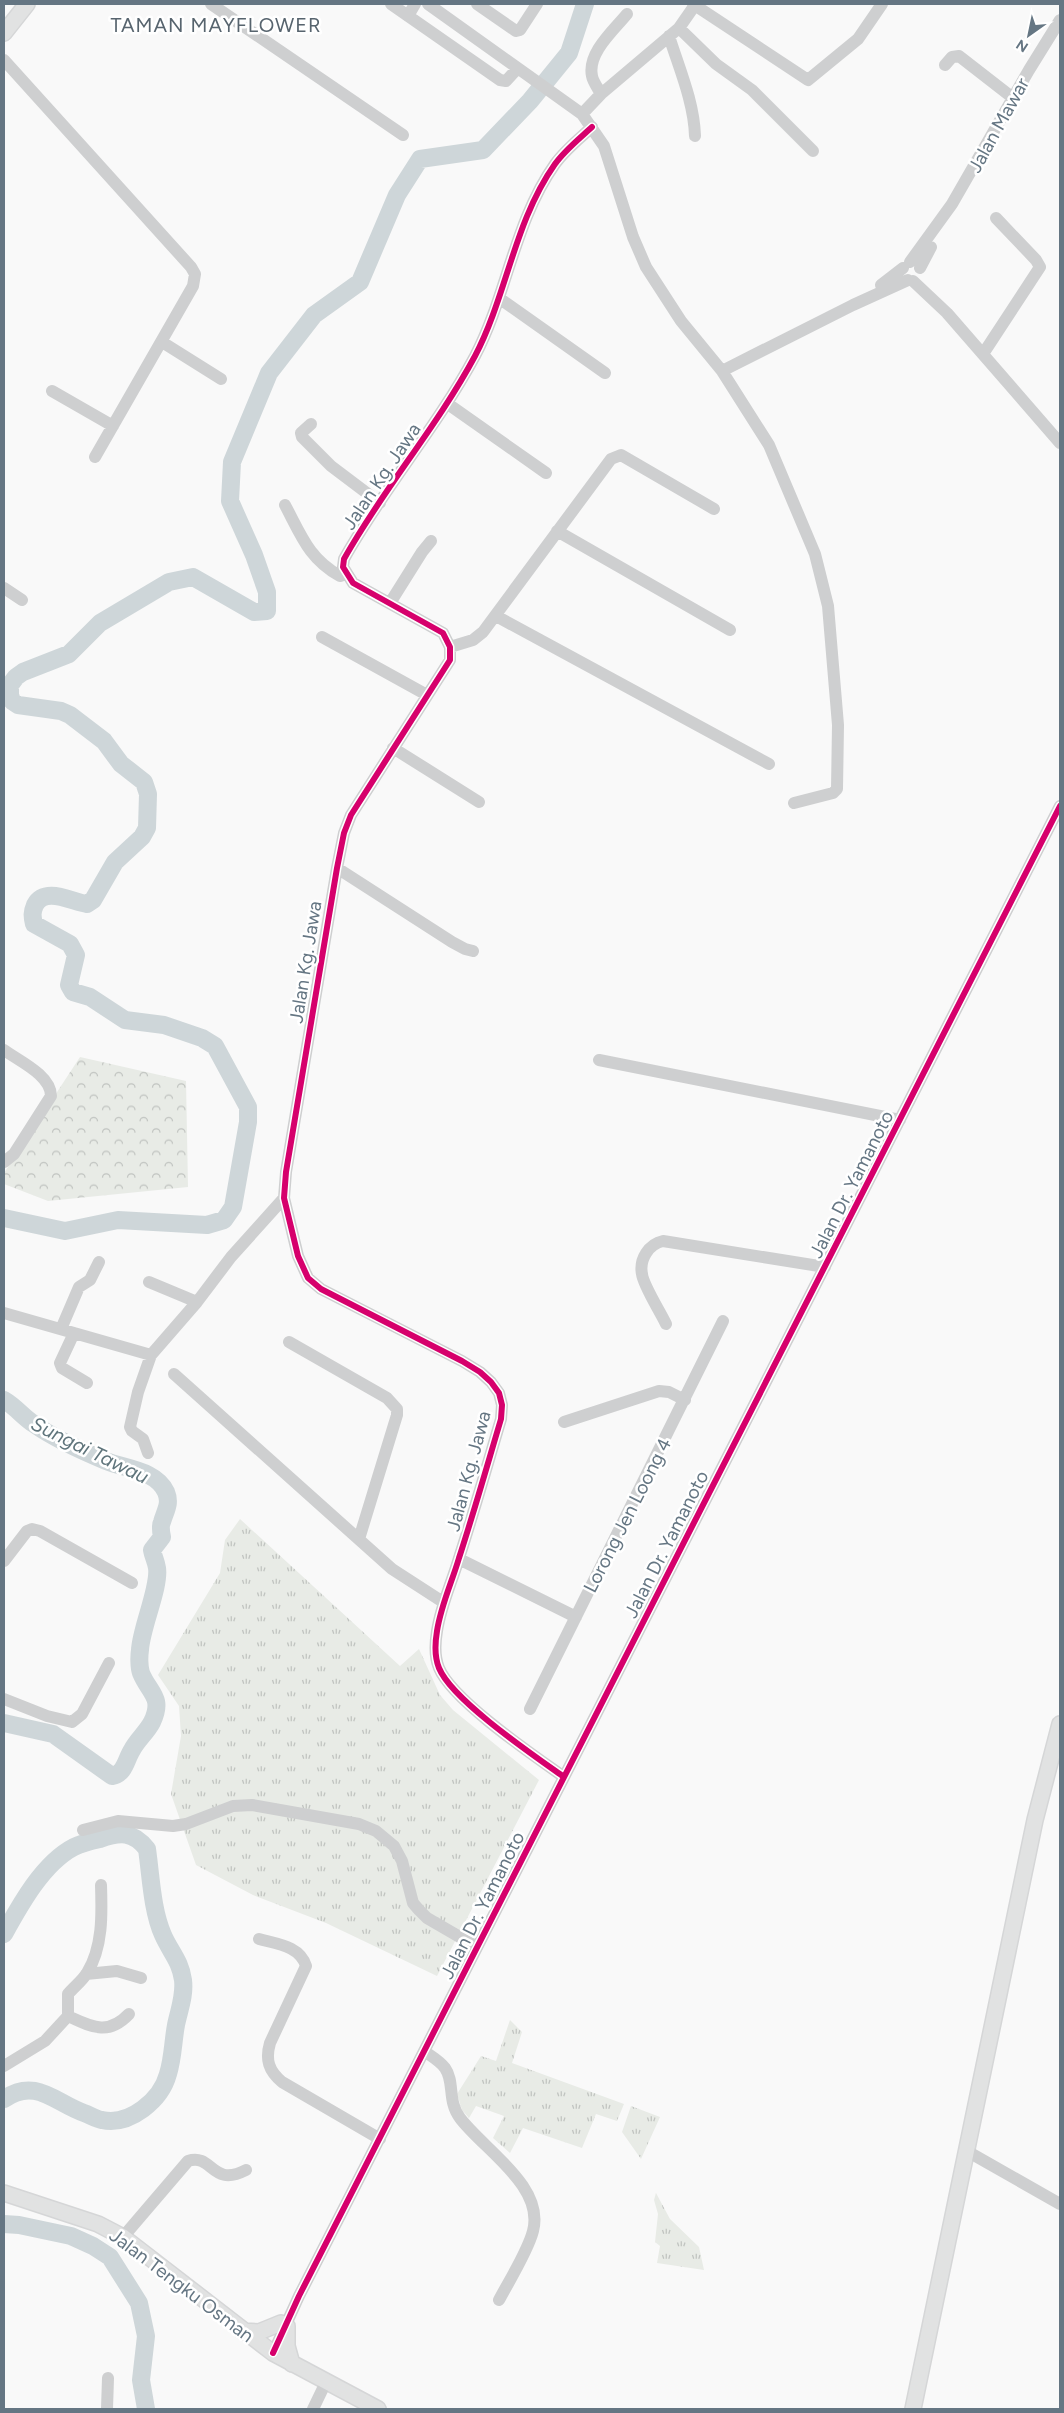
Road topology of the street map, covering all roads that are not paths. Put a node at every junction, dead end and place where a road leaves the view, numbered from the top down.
1 (27, 4) edge
2 (211, 4) edge
3 (391, 4) edge
4 (416, 4) edge
5 (428, 4) edge
6 (476, 4) edge
7 (537, 4) edge
8 (694, 4) edge
9 (882, 4) edge
10 (627, 14) dead end
11 (408, 16) junction
12 (1060, 20) edge
13 (674, 32) junction
14 (4, 33) edge
15 (4, 60) edge
16 (945, 65) dead end
17 (517, 69) junction
18 (601, 94) junction
19 (1013, 98) junction
20 (582, 114) junction
21 (592, 127) junction
22 (403, 135) dead end
23 (695, 136) dead end
24 (813, 151) dead end
25 (996, 218) dead end
26 (912, 272) junction
27 (499, 298) junction
28 (162, 342) junction
29 (983, 354) junction
30 (722, 371) junction
31 (605, 373) dead end
32 (221, 379) dead end
33 (52, 391) dead end
34 (448, 404) junction
35 (311, 424) dead end
36 (113, 426) junction
37 (1060, 444) edge
38 (95, 457) dead end
39 (546, 473) dead end
40 (380, 504) junction
41 (285, 505) dead end
42 (714, 509) dead end
43 (557, 531) junction
44 (432, 541) dead end
45 (346, 574) junction
46 (4, 588) edge
47 (22, 600) dead end
48 (390, 603) junction
49 (496, 616) junction
50 (730, 630) dead end
51 (322, 637) dead end
52 (450, 647) junction
53 (427, 695) junction
54 (393, 748) junction
55 (769, 764) dead end
56 (479, 802) dead end
57 (794, 803) dead end
58 (1060, 806) edge
59 (337, 868) junction
60 (473, 951) dead end
61 (4, 1050) edge
62 (599, 1060) dead end
63 (900, 1120) junction
64 (4, 1162) edge
65 (284, 1198) junction
66 (99, 1262) dead end
67 (825, 1267) junction
68 (149, 1282) dead end
69 (197, 1302) junction
70 (4, 1313) edge
71 (723, 1321) dead end
72 (666, 1324) dead end
73 (67, 1331) junction
74 (289, 1342) dead end
75 (151, 1355) junction
76 (174, 1374) dead end
77 (87, 1383) dead end
78 (685, 1400) junction
79 (564, 1422) dead end
80 (148, 1453) dead end
81 (359, 1539) junction
82 (5, 1556) edge
83 (459, 1559) junction
84 (132, 1583) dead end
85 (443, 1602) junction
86 (576, 1617) junction
87 (109, 1663) dead end
88 (4, 1699) edge
89 (530, 1709) dead end
90 (1060, 1724) edge
91 (564, 1777) junction
92 (83, 1830) dead end
93 (102, 1885) dead end
94 (259, 1939) dead end
95 (477, 1947) junction
96 (86, 1974) junction
97 (141, 1978) dead end
98 (129, 2014) dead end
99 (68, 2016) junction
100 (424, 2051) junction
101 (4, 2066) edge
102 (380, 2139) junction
103 (965, 2150) junction
104 (246, 2170) dead end
105 (4, 2193) edge
106 (1060, 2204) edge
107 (123, 2237) junction
108 (499, 2300) dead end
109 (284, 2325) junction
110 (242, 2331) junction
111 (270, 2350) junction
112 (292, 2364) junction
113 (108, 2378) dead end
114 (326, 2382) junction
115 (107, 2409) edge
116 (313, 2409) edge
117 (378, 2409) edge
118 (912, 2409) edge

1 - 14 main road
2 - 22 street
3 - 11 street
4 - 11 street
5 - 17 street
6 - 7 street
8 - 9 street
8 - 13 street
10 - 18 street
11 - 17 street
12 - 19 street, Jalan Mawar
13 - 18 street
13 - 23 street
13 - 24 street
15 - 28 street
16 - 19 street
17 - 20 street
18 - 20 street
19 - 26 street, Jalan Mawar
20 - 21 street
21 - 27 street, Jalan Kg. Jawa
21 - 30 street
25 - 29 street
26 - 29 street
26 - 30 street
27 - 31 street
27 - 34 street, Jalan Kg. Jawa
28 - 32 street
28 - 36 street
29 - 37 street
30 - 57 street
33 - 36 street
34 - 39 street
34 - 40 street, Jalan Kg. Jawa
35 - 40 street
36 - 38 street
40 - 45 street, Jalan Kg. Jawa
41 - 45 street
42 - 43 street
43 - 49 street
43 - 50 street
44 - 48 street
45 - 48 street
46 - 47 street
48 - 52 street
49 - 52 street
49 - 55 street
51 - 53 street
52 - 53 street, Jalan Kg. Jawa
53 - 54 street, Jalan Kg. Jawa
54 - 56 street
54 - 59 street, Jalan Kg. Jawa
58 - 63 street, Jalan Dr. Yamanoto
59 - 60 street
59 - 65 street, Jalan Kg. Jawa
61 - 64 street
62 - 63 street
63 - 67 street, Jalan Dr. Yamanoto
65 - 69 street
65 - 83 street, Jalan Kg. Jawa
66 - 73 street
67 - 72 street
67 - 91 street, Jalan Dr. Yamanoto
68 - 69 street
69 - 75 street
70 - 73 street
71 - 78 street, Lorong Jen Loong 4
73 - 75 street
73 - 77 street
74 - 81 street
75 - 80 street
76 - 81 street
78 - 79 street
78 - 86 street, Lorong Jen Loong 4
81 - 85 street
82 - 84 street
83 - 85 street, Jalan Kg. Jawa
83 - 86 street
85 - 91 street, Jalan Kg. Jawa
86 - 89 street, Lorong Jen Loong 4
87 - 88 street
90 - 103 main road
91 - 95 street, Jalan Dr. Yamanoto
92 - 95 street
93 - 96 street
94 - 102 street
95 - 100 street, Jalan Dr. Yamanoto
96 - 97 street
96 - 99 street
98 - 99 street
99 - 101 street
100 - 102 street, Jalan Dr. Yamanoto
100 - 108 street
102 - 109 street, Jalan Dr. Yamanoto
103 - 106 street
103 - 118 main road
104 - 107 street
105 - 107 main road, Jalan Tengku Osman
107 - 110 main road, Jalan Tengku Osman
109 - 110 main road
109 - 111 street, Jalan Dr. Yamanoto
109 - 112 main road
110 - 111 main road, Jalan Tengku Osman
111 - 112 main road, Jalan Tengku Osman
112 - 114 main road, Jalan Tengku Osman
113 - 115 street
114 - 116 street
114 - 117 main road, Jalan Tengku Osman

